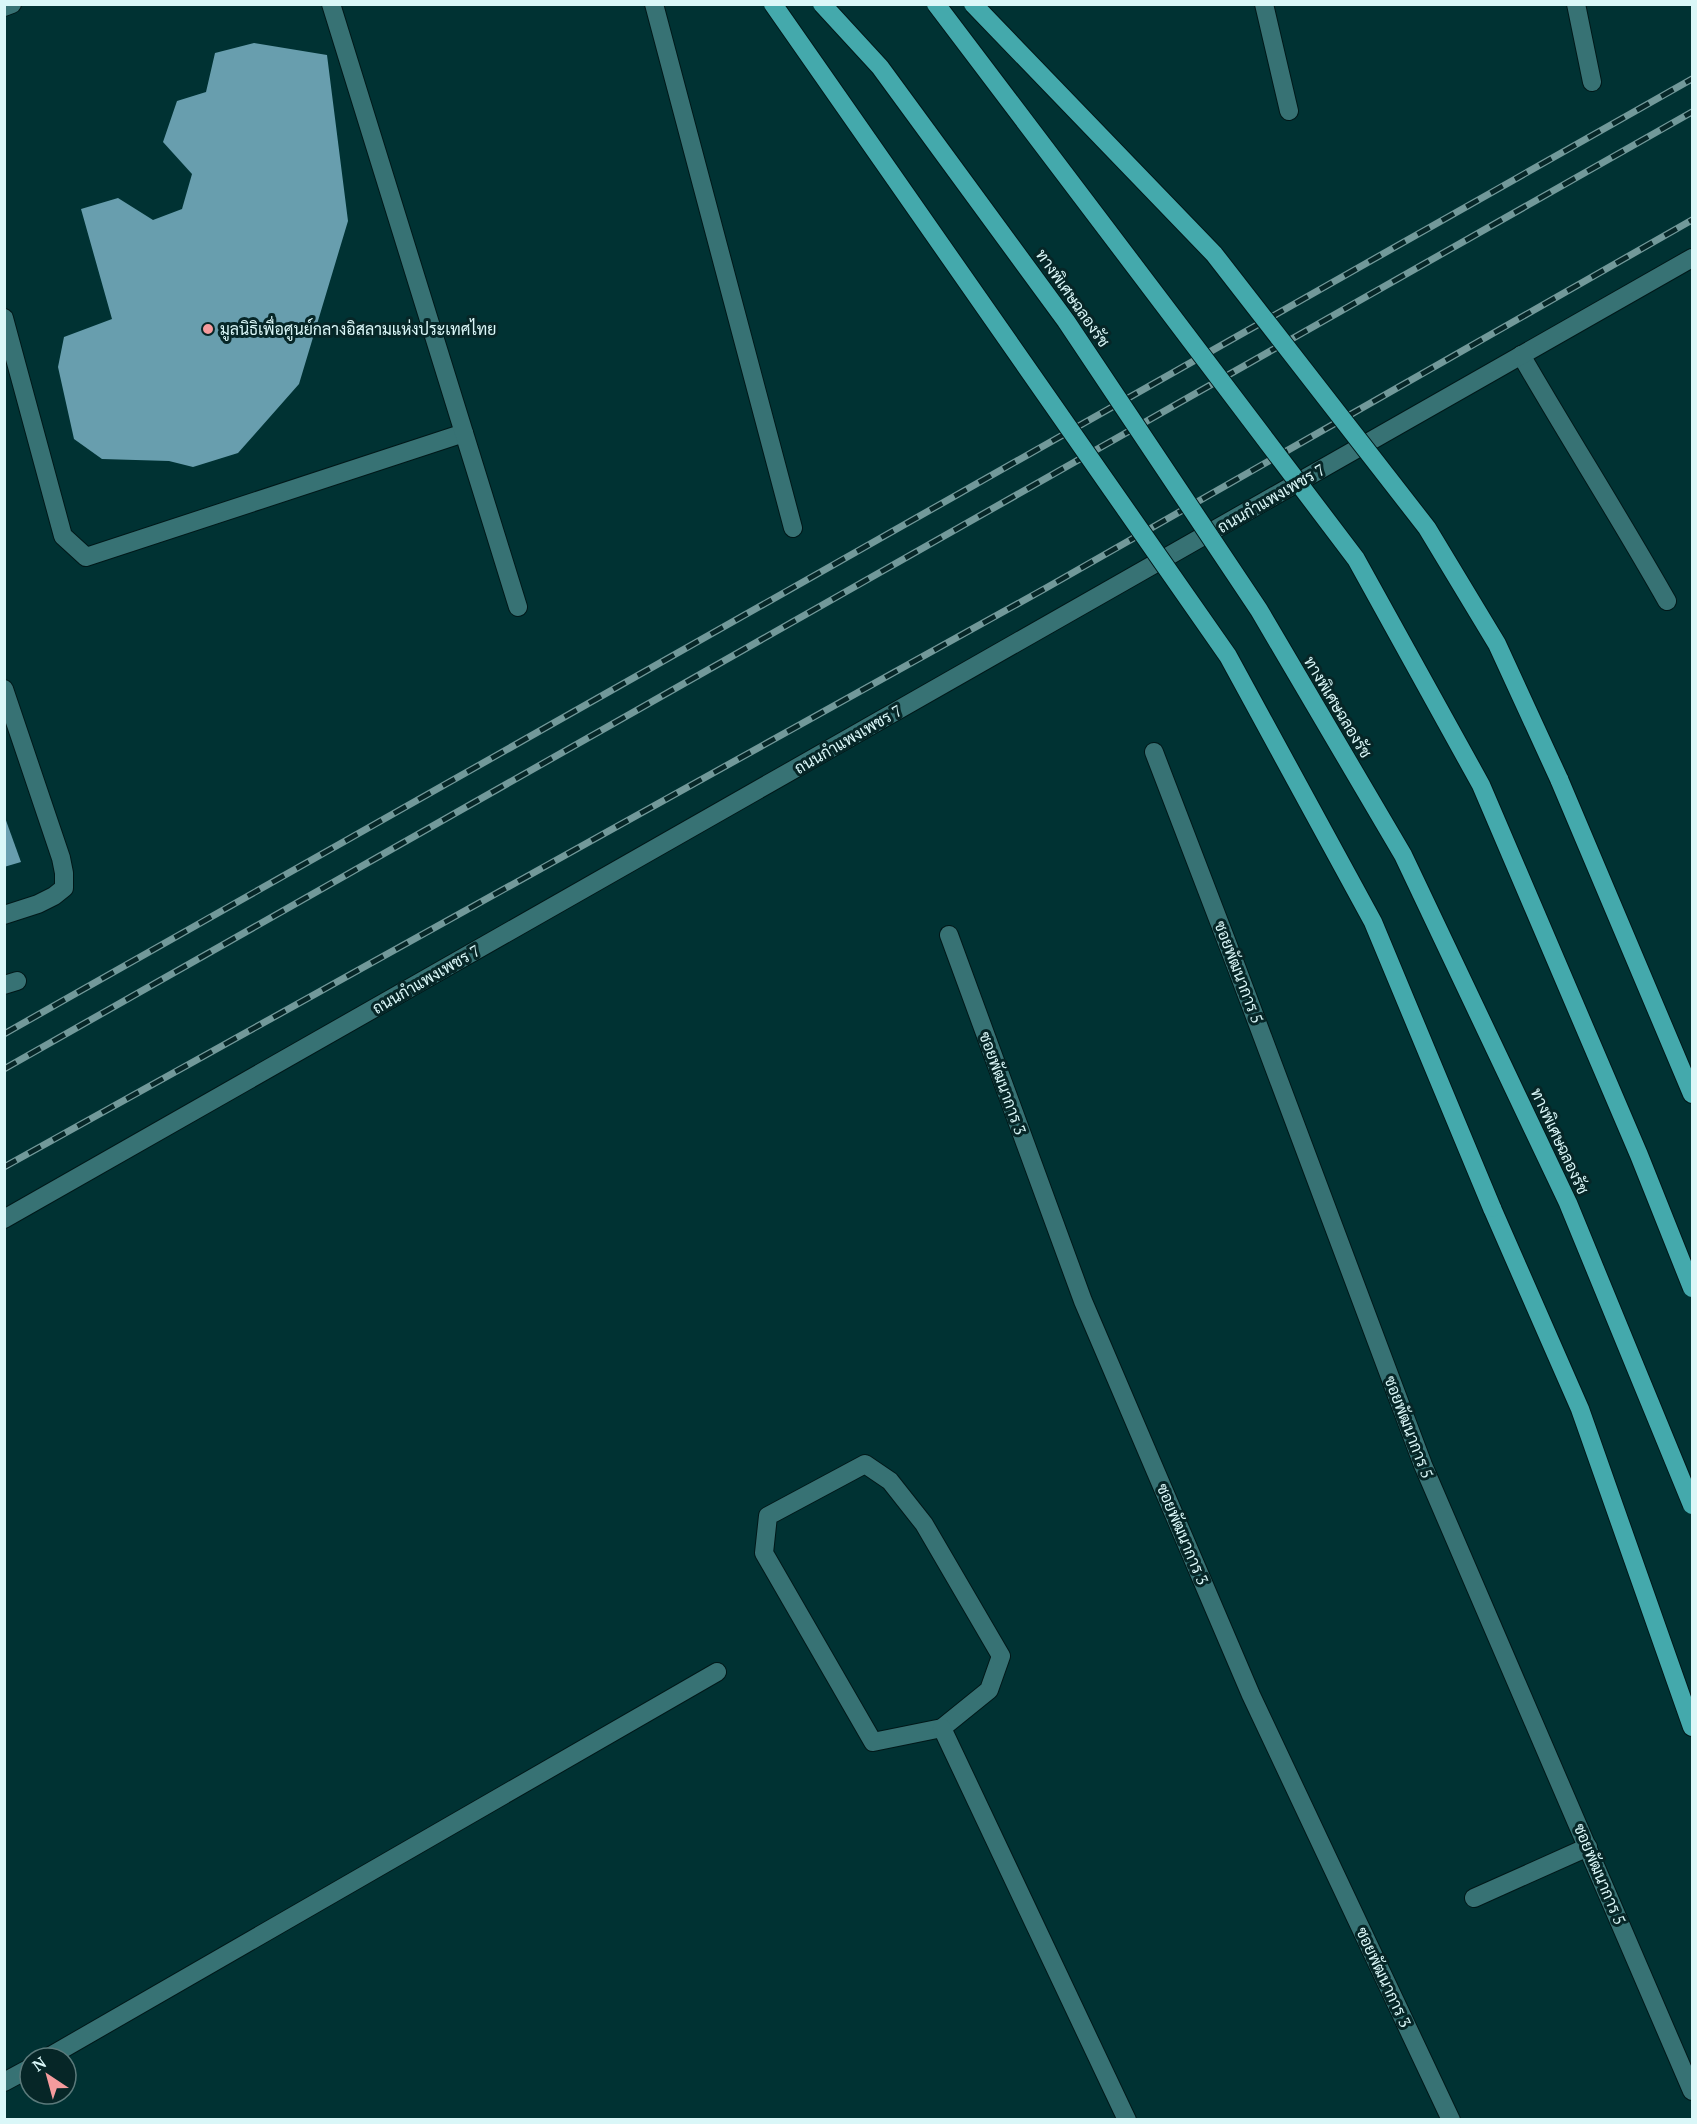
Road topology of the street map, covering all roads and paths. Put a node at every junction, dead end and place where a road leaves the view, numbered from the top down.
1 (12, 4) edge
2 (331, 4) edge
3 (654, 4) edge
4 (773, 4) edge
5 (822, 4) edge
6 (936, 4) edge
7 (974, 4) edge
8 (1264, 4) edge
9 (1576, 4) edge
10 (4, 7) edge
11 (1592, 82) dead end
12 (1289, 111) dead end
13 (1692, 258) edge
14 (4, 318) edge
15 (1521, 355) junction
16 (464, 433) junction
17 (793, 528) dead end
18 (1667, 601) dead end
19 (518, 607) dead end
20 (4, 689) edge
21 (1154, 752) dead end
22 (4, 915) edge
23 (949, 935) dead end
24 (1692, 1094) edge
25 (4, 1219) edge
26 (1692, 1288) edge
27 (1692, 1505) edge
28 (717, 1672) dead end
29 (1692, 1727) edge
30 (942, 1728) junction
31 (1588, 1847) junction
32 (1474, 1898) dead end
33 (68, 2046) edge
34 (18, 2074) edge
35 (4, 2082) edge
36 (1692, 2091) edge
37 (1127, 2120) edge
38 (1451, 2120) edge

1 - 10 street
2 - 16 street
3 - 17 street
4 - 29 highway, bridge
5 - 27 highway, ทางพิเศษฉลองรัช, bridge
6 - 26 highway, bridge
7 - 24 highway, bridge
8 - 12 street
9 - 11 street
13 - 15 street, ถนนกำแพงเพชร 7
14 - 16 street
15 - 18 street
15 - 25 street, ถนนกำแพงเพชร 7
16 - 19 street
20 - 22 street
21 - 31 street, ซอยพัฒนาการ 5
23 - 38 street, ซอยพัฒนาการ 3
28 - 33 street
30 - 30 street
30 - 37 street
31 - 32 street
31 - 36 street, ซอยพัฒนาการ 5
34 - 35 street

